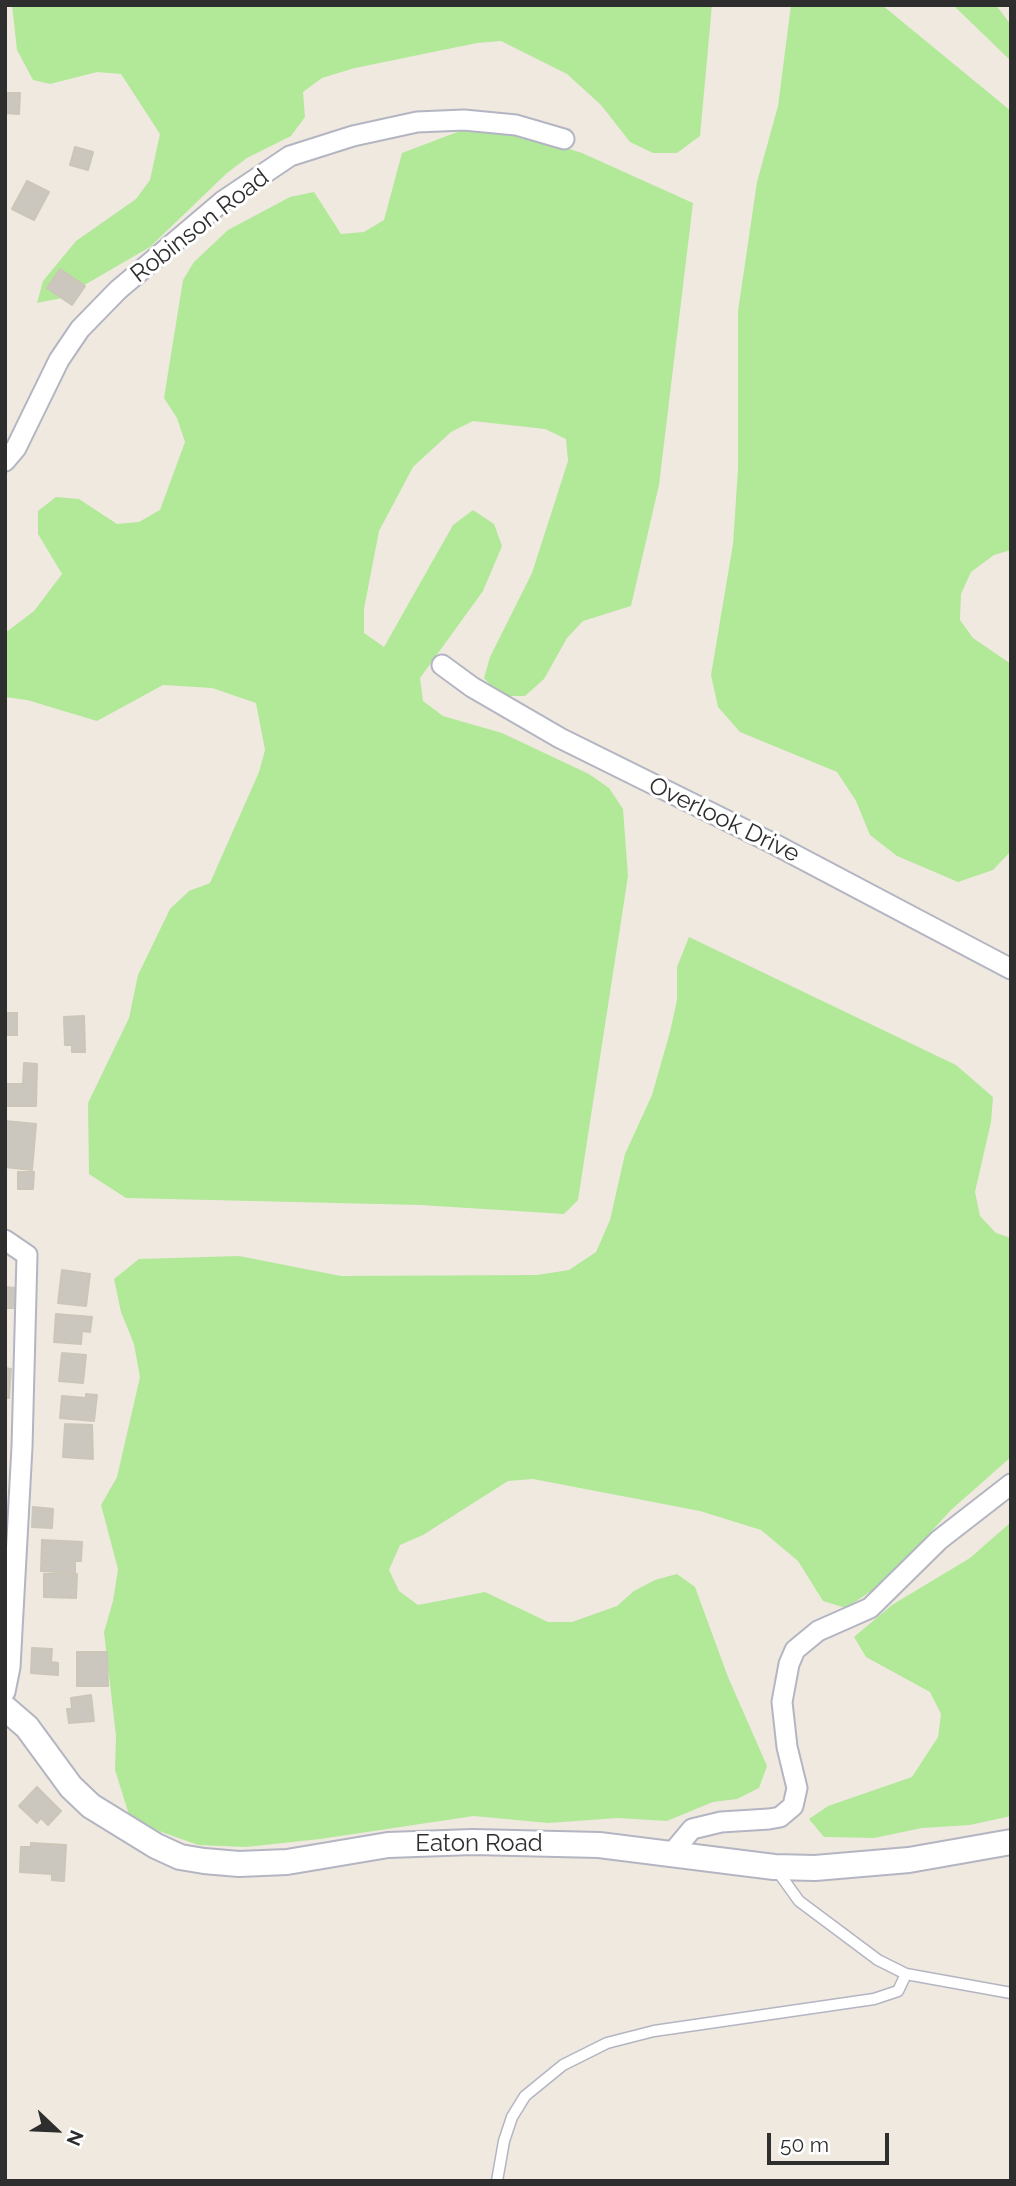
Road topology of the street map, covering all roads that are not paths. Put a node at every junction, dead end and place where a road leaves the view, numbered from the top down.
1 (564, 139) dead end
2 (5, 461) edge
3 (442, 665) dead end
4 (1011, 969) edge
5 (5, 1240) edge
6 (1011, 1484) edge
7 (5, 1692) edge
8 (5, 1707) edge
9 (1011, 1842) edge
10 (672, 1853) junction
11 (775, 1867) junction
12 (906, 1974) junction
13 (1011, 1993) edge
14 (497, 2181) edge

1 - 2 street, Robinson Road
3 - 4 street, Overlook Drive
5 - 7 street
6 - 10 street
8 - 10 street, Eaton Road
9 - 11 street, Eaton Road
10 - 11 street, Eaton Road
11 - 12 lane
12 - 13 lane
12 - 14 lane

